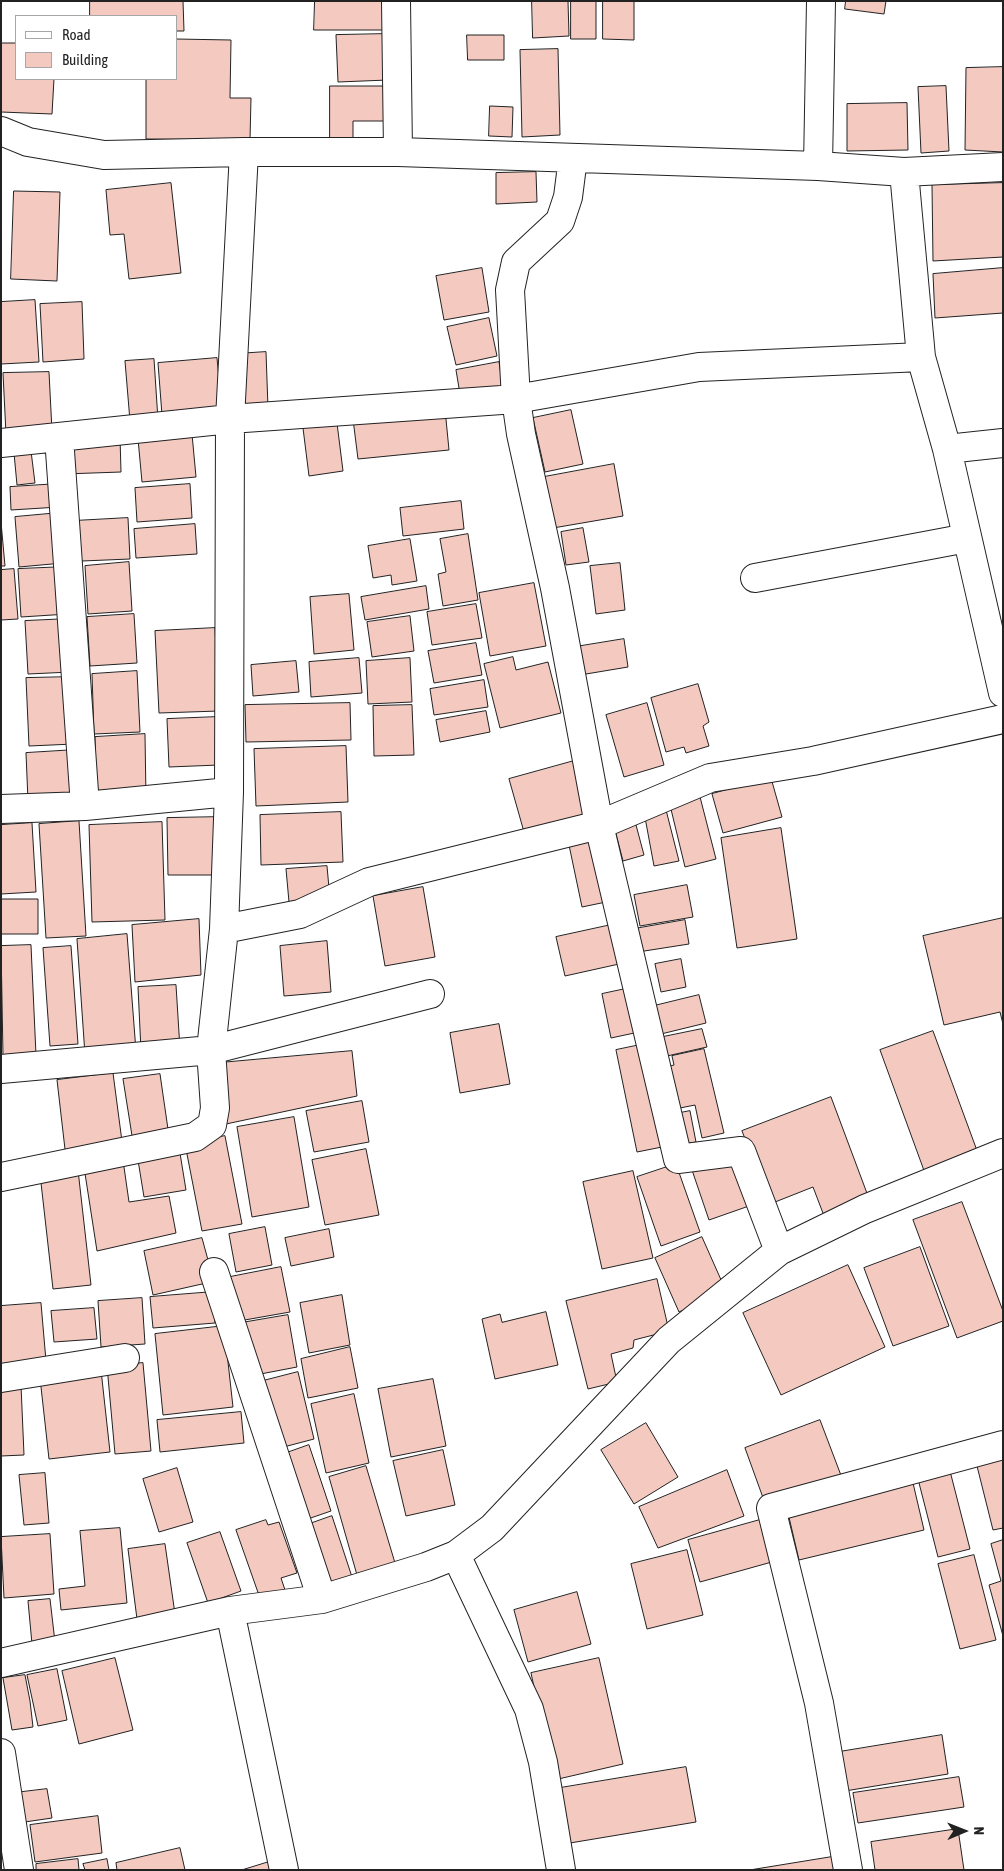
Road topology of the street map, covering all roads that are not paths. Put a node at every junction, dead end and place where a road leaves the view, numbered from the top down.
1 (396, 1) edge
2 (821, 1) edge
3 (1, 131) edge
4 (244, 152) junction
5 (398, 152) junction
6 (573, 158) junction
7 (818, 166) junction
8 (1003, 167) edge
9 (904, 172) junction
10 (921, 357) junction
11 (516, 399) junction
12 (230, 419) junction
13 (59, 437) junction
14 (1, 442) edge
15 (1003, 443) edge
16 (947, 449) junction
17 (967, 538) junction
18 (755, 578) dead end
19 (1003, 693) edge
20 (1003, 719) edge
21 (229, 792) junction
22 (85, 806) junction
23 (1, 809) edge
24 (600, 825) junction
25 (224, 929) junction
26 (430, 994) dead end
27 (211, 1050) junction
28 (1, 1069) edge
29 (1003, 1153) edge
30 (1, 1177) edge
31 (779, 1251) junction
32 (214, 1272) dead end
33 (125, 1358) dead end
34 (1, 1378) edge
35 (1003, 1445) edge
36 (456, 1555) junction
37 (322, 1598) junction
38 (230, 1611) junction
39 (1, 1663) edge
40 (1, 1753) edge
41 (19, 1870) edge
42 (284, 1870) edge
43 (561, 1870) edge
44 (848, 1870) edge

1 - 5 street
2 - 7 street
3 - 4 street
4 - 5 street
4 - 12 street
5 - 6 street
6 - 7 street
6 - 11 street
7 - 9 street
8 - 9 street
9 - 10 street
10 - 11 street
10 - 16 street
11 - 12 street
11 - 24 street
12 - 13 street
12 - 21 street
13 - 14 street
13 - 22 street
15 - 16 street
16 - 17 street
17 - 18 street
17 - 19 street
20 - 24 street
21 - 22 street
21 - 25 street
22 - 23 street
24 - 25 street
24 - 31 street
25 - 27 street
26 - 27 street
27 - 28 street
27 - 30 street
29 - 31 street
31 - 36 street
32 - 37 street
33 - 34 street
35 - 44 street
36 - 37 street
36 - 43 street
37 - 38 street
38 - 39 street
38 - 42 street
40 - 41 street

